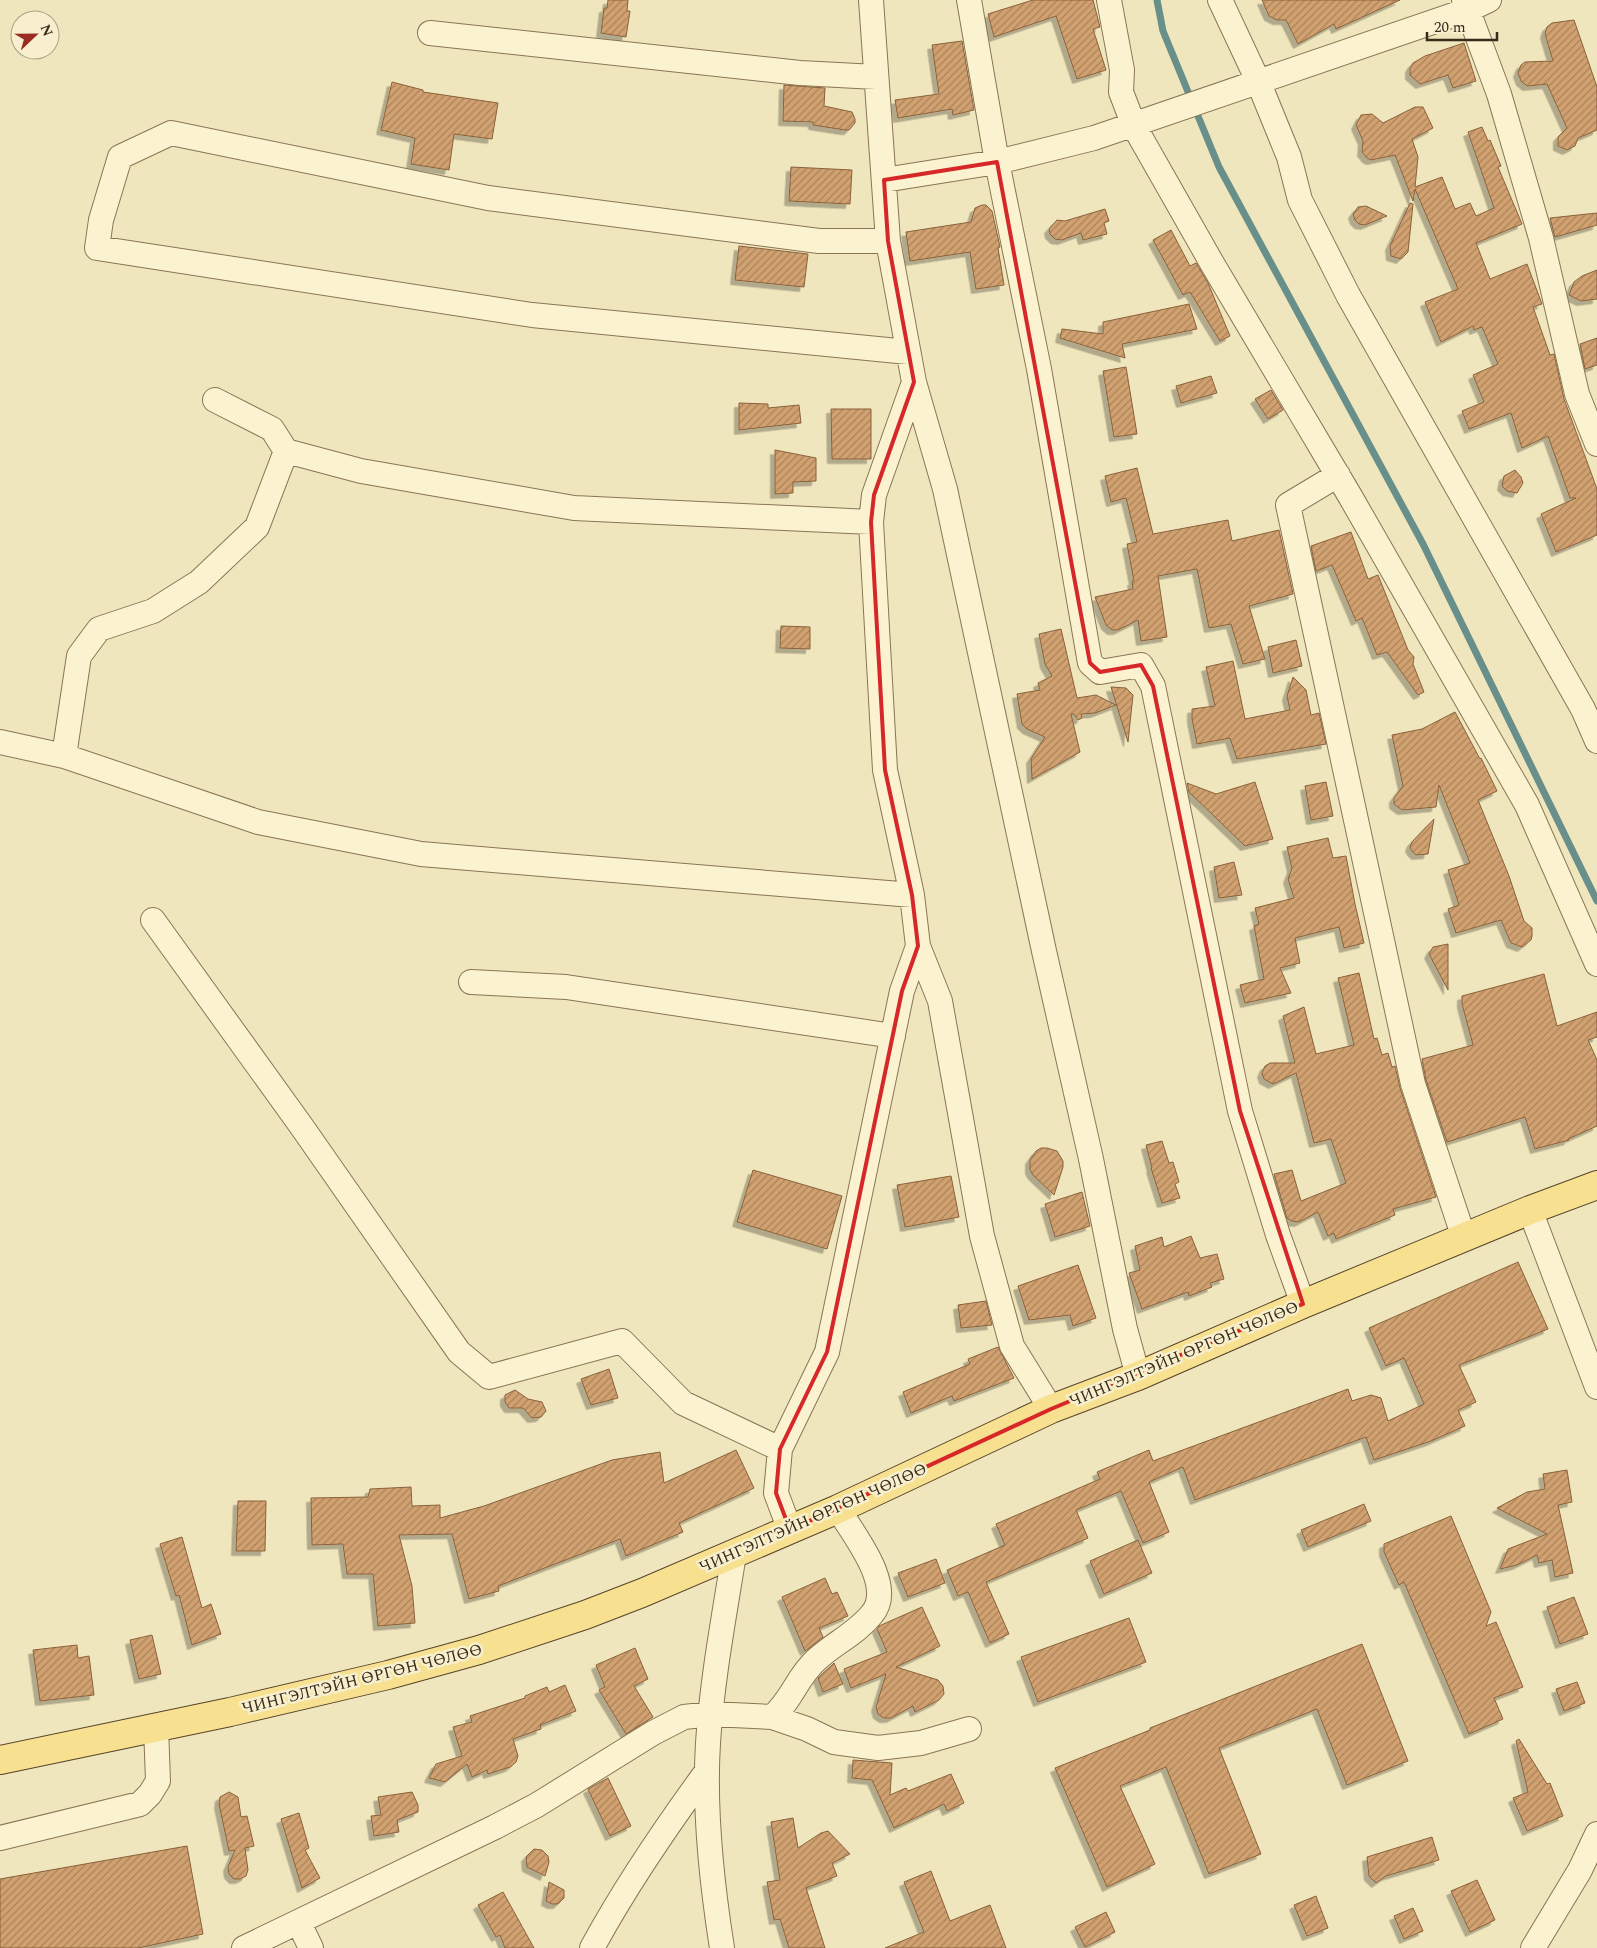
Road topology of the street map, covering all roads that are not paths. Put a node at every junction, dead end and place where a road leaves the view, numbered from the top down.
1 (872, 0) edge
2 (969, 0) edge
3 (1110, 0) edge
4 (1220, 0) edge
5 (1489, 0) edge
6 (1466, 5) edge
7 (430, 33) dead end
8 (876, 78) junction
9 (1258, 81) junction
10 (1134, 126) junction
11 (997, 162) junction
12 (884, 180) junction
13 (888, 241) junction
14 (908, 352) junction
15 (914, 382) junction
16 (215, 400) dead end
17 (1597, 444) edge
18 (286, 451) junction
19 (1338, 475) junction
20 (871, 522) junction
21 (1597, 741) edge
22 (0, 742) edge
23 (64, 756) junction
24 (912, 895) junction
25 (153, 920) dead end
26 (918, 946) junction
27 (1597, 964) edge
28 (471, 982) dead end
29 (893, 1036) junction
30 (1597, 1185) edge
31 (1530, 1210) junction
32 (1464, 1238) junction
33 (1303, 1304) junction
34 (1138, 1376) junction
35 (1597, 1387) edge
36 (1051, 1409) junction
37 (780, 1449) junction
38 (838, 1509) junction
39 (790, 1530) junction
40 (734, 1554) junction
41 (711, 1714) junction
42 (772, 1717) junction
43 (156, 1728) junction
44 (969, 1729) dead end
45 (0, 1760) edge
46 (707, 1772) junction
47 (1597, 1834) edge
48 (0, 1838) edge
49 (299, 1923) junction
50 (244, 1948) edge
51 (310, 1948) edge
52 (592, 1948) edge
53 (722, 1948) edge
54 (1533, 1948) edge

1 - 8 street
2 - 11 street
3 - 10 street
4 - 9 street
5 - 6 street
6 - 9 street
6 - 17 street
7 - 8 street
8 - 12 street
9 - 10 street
9 - 21 street
10 - 11 street
10 - 19 street
11 - 12 street
11 - 33 street
12 - 13 street
13 - 14 street
13 - 14 street
14 - 15 street
15 - 20 street
15 - 34 street
16 - 18 street
18 - 20 street
18 - 23 street
19 - 27 street
19 - 32 street
20 - 24 street
22 - 23 street
23 - 24 street
24 - 26 street
25 - 37 street
26 - 29 street
26 - 36 street
28 - 29 street
29 - 37 street
30 - 31 main road, ЧИНГЭЛТЭЙН ӨРГӨН ЧӨЛӨӨ
31 - 32 main road, ЧИНГЭЛТЭЙН ӨРГӨН ЧӨЛӨӨ
31 - 35 street
32 - 33 main road, ЧИНГЭЛТЭЙН ӨРГӨН ЧӨЛӨӨ
33 - 34 main road, ЧИНГЭЛТЭЙН ӨРГӨН ЧӨЛӨӨ
34 - 36 main road, ЧИНГЭЛТЭЙН ӨРГӨН ЧӨЛӨӨ
36 - 38 main road, ЧИНГЭЛТЭЙН ӨРГӨН ЧӨЛӨӨ
37 - 39 street
38 - 39 main road, ЧИНГЭЛТЭЙН ӨРГӨН ЧӨЛӨӨ
38 - 42 street
39 - 40 main road, ЧИНГЭЛТЭЙН ӨРГӨН ЧӨЛӨӨ
40 - 41 street
40 - 43 main road, ЧИНГЭЛТЭЙН ӨРГӨН ЧӨЛӨӨ
41 - 42 street
41 - 46 street
41 - 49 street
42 - 44 street
43 - 45 main road, ЧИНГЭЛТЭЙН ӨРГӨН ЧӨЛӨӨ
43 - 48 street
46 - 52 street
46 - 53 street
47 - 54 street
49 - 50 street
49 - 51 street

